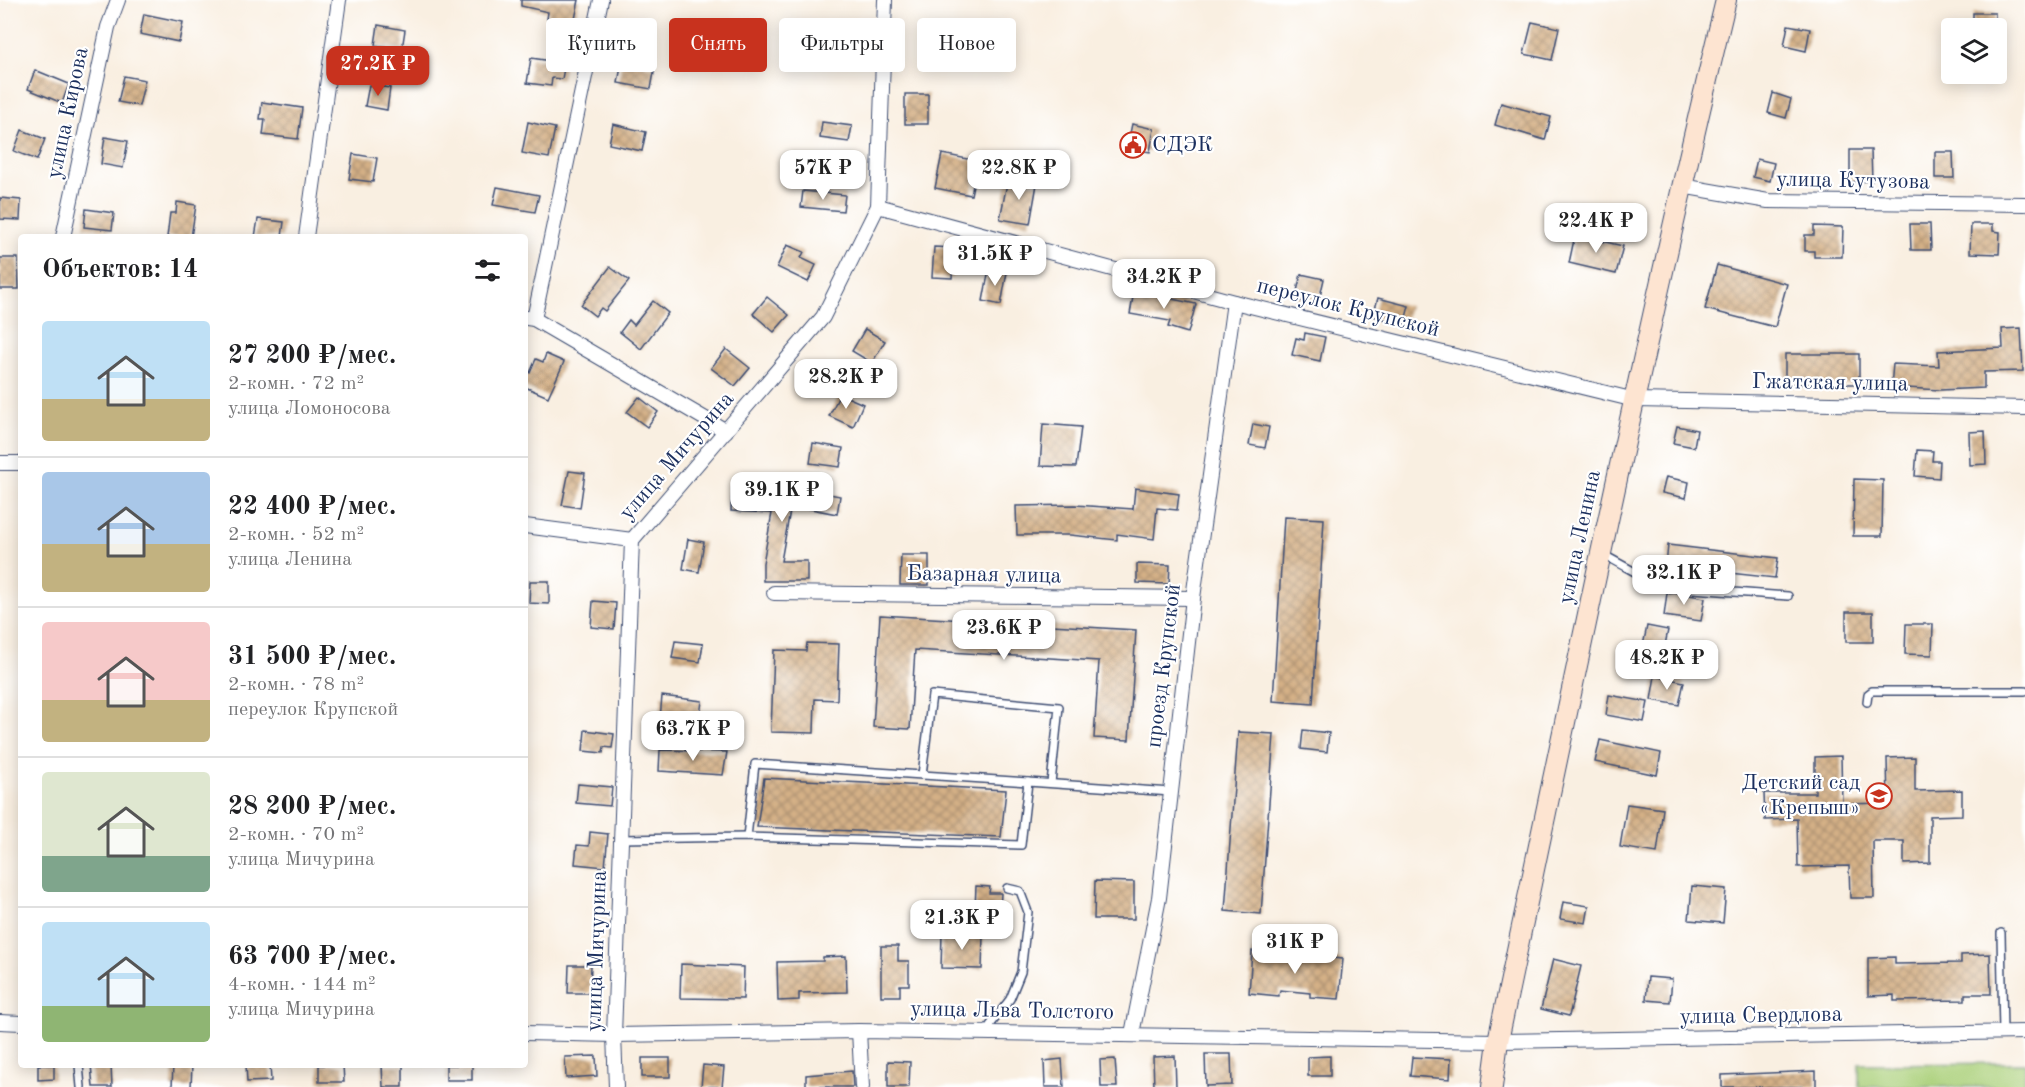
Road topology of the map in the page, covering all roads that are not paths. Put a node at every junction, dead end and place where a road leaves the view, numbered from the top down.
1 (118, 0) edge
2 (339, 0) edge
3 (601, 0) edge
4 (885, 0) edge
5 (1726, 0) edge
6 (1682, 186) junction
7 (2025, 204) edge
8 (879, 206) junction
9 (64, 234) edge
10 (306, 234) edge
11 (1234, 302) junction
12 (529, 319) edge
13 (1635, 400) junction
14 (2025, 408) edge
15 (726, 431) junction
16 (18, 462) edge
17 (0, 463) edge
18 (528, 526) edge
19 (632, 540) junction
20 (1600, 554) junction
21 (774, 593) dead end
22 (1788, 596) dead end
23 (1193, 598) junction
24 (2025, 691) edge
25 (1867, 702) dead end
26 (922, 775) junction
27 (1028, 782) junction
28 (1051, 783) junction
29 (1171, 792) junction
30 (747, 837) junction
31 (621, 839) junction
32 (1007, 888) dead end
33 (2001, 933) dead end
34 (0, 1022) edge
35 (18, 1023) edge
36 (859, 1031) junction
37 (985, 1032) junction
38 (2025, 1032) edge
39 (528, 1033) edge
40 (2003, 1033) junction
41 (1132, 1034) junction
42 (614, 1035) junction
43 (1498, 1041) junction
44 (79, 1068) edge
45 (81, 1087) edge
46 (616, 1087) edge
47 (862, 1087) edge
48 (1492, 1087) edge

1 - 9 street, улица Кирова
2 - 10 street
3 - 12 street
4 - 8 street, улица Мичурина
5 - 6 main road, улица Ленина
6 - 7 street, улица Кутузова
6 - 13 main road, улица Ленина
8 - 11 street, переулок Крупской
8 - 15 street, улица Мичурина
11 - 13 street, переулок Крупской
11 - 23 street, проезд Крупской
12 - 15 street
13 - 14 street, Гжатская улица
13 - 20 main road, улица Ленина
15 - 19 street, улица Мичурина
16 - 17 street
18 - 19 street
19 - 31 street, улица Мичурина
20 - 22 lane
20 - 43 main road, улица Ленина
21 - 23 street, Базарная улица
23 - 29 street, проезд Крупской
24 - 25 lane
26 - 27 lane
26 - 28 lane
26 - 30 lane
27 - 28 lane
27 - 30 lane
28 - 29 lane
29 - 41 street, проезд Крупской
30 - 31 lane
31 - 42 street, улица Мичурина
32 - 37 lane
33 - 40 lane
34 - 35 street
36 - 37 street, улица Льва Толстого
36 - 42 street, улица Льва Толстого
36 - 47 street
37 - 41 street, улица Льва Толстого
38 - 40 street, улица Свердлова
39 - 42 street, улица Льва Толстого
40 - 43 street, улица Свердлова
41 - 43 street, улица Льва Толстого
42 - 46 street, улица Мичурина
43 - 48 main road, улица Ленина
44 - 45 lane

